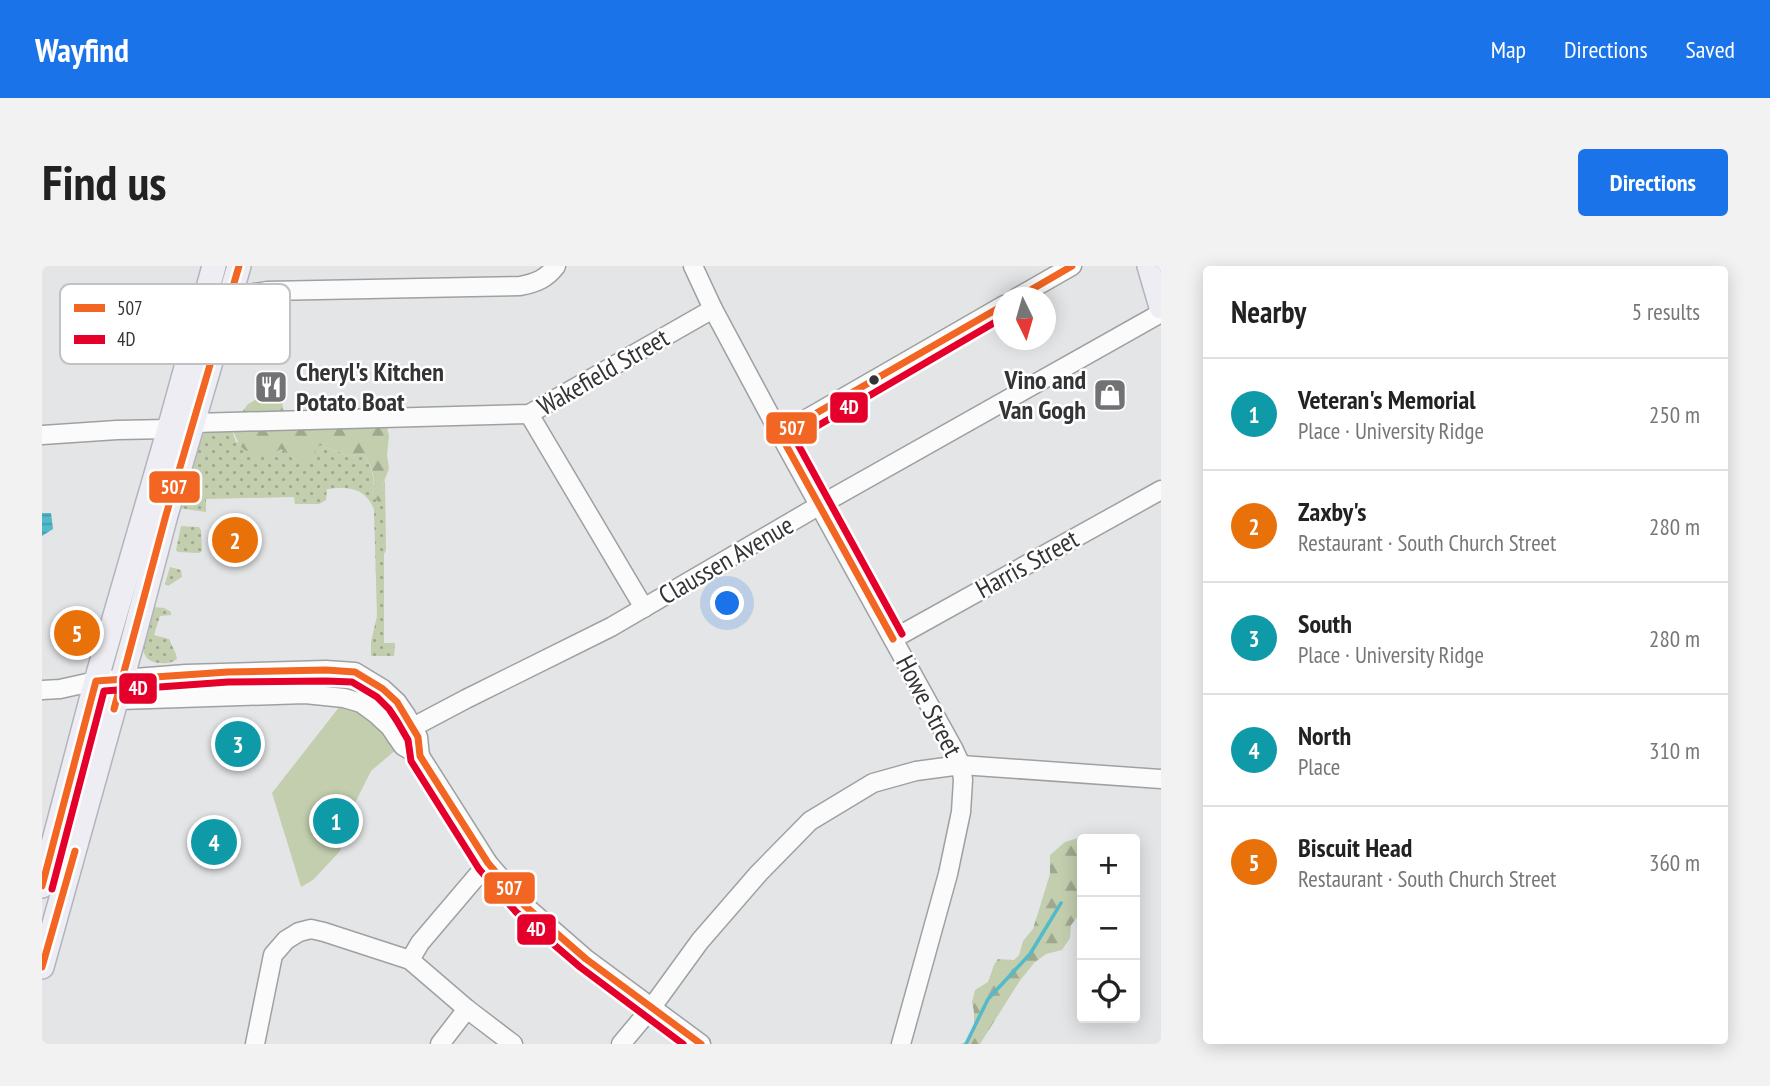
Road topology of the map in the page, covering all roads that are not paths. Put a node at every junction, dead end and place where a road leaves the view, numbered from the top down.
1 (214, 266) edge
2 (239, 266) edge
3 (556, 266) edge
4 (694, 266) edge
5 (1072, 266) edge
6 (1149, 266) edge
7 (209, 284) edge
8 (234, 284) edge
9 (1035, 287) edge
10 (290, 291) edge
11 (1161, 307) edge
12 (713, 309) junction
13 (993, 311) edge
14 (1161, 313) edge
15 (187, 364) edge
16 (211, 364) edge
17 (529, 414) junction
18 (194, 423) junction
19 (169, 429) junction
20 (42, 435) edge
21 (780, 436) junction
22 (1161, 490) edge
23 (820, 505) junction
24 (644, 608) junction
25 (893, 639) junction
26 (368, 679) junction
27 (119, 689) junction
28 (42, 690) edge
29 (93, 691) junction
30 (305, 694) junction
31 (413, 727) junction
32 (396, 736) junction
33 (420, 756) junction
34 (961, 765) junction
35 (1161, 779) edge
36 (488, 863) junction
37 (42, 886) edge
38 (410, 960) junction
39 (42, 967) edge
40 (652, 1007) junction
41 (467, 1009) junction
42 (255, 1044) edge
43 (440, 1044) edge
44 (513, 1044) edge
45 (621, 1044) edge
46 (701, 1044) edge
47 (901, 1044) edge

1 - 7 main road
2 - 8 main road
3 - 10 street
4 - 12 street, Howe Street
5 - 9 street
6 - 11 main road
12 - 17 street, Wakefield Street
12 - 21 street, Howe Street
13 - 21 street
14 - 23 street, Claussen Avenue
15 - 19 main road
16 - 18 main road
17 - 18 street, Wakefield Street
17 - 24 street
18 - 27 main road
19 - 20 street
19 - 29 main road
21 - 23 street, Howe Street
22 - 25 street, Harris Street
23 - 24 street, Claussen Avenue
23 - 25 street, Howe Street
24 - 31 street, Claussen Avenue
25 - 34 street, Howe Street
26 - 27 street
26 - 30 street
26 - 31 street
27 - 29 street
27 - 30 street
27 - 39 main road
28 - 29 street
29 - 37 main road
30 - 32 street
31 - 32 street, Claussen Avenue
31 - 33 street
32 - 33 street
33 - 36 street
34 - 35 street
34 - 40 street
34 - 47 street, Howe Street
36 - 38 street
36 - 40 street
38 - 41 street
38 - 42 street
40 - 45 street
40 - 46 street
41 - 43 street
41 - 44 street

